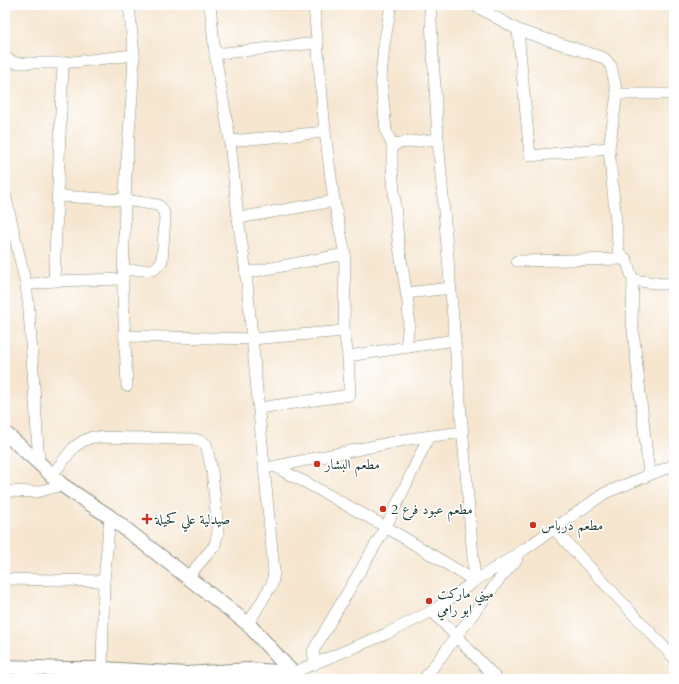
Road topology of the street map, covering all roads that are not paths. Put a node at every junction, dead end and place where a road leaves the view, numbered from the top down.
1 (130, 5) edge
2 (210, 5) edge
3 (314, 5) edge
4 (391, 5) edge
5 (430, 5) edge
6 (474, 5) edge
7 (518, 30) junction
8 (317, 43) junction
9 (215, 54) junction
10 (134, 55) junction
11 (5, 58) edge
12 (63, 62) junction
13 (616, 94) junction
14 (674, 94) edge
15 (325, 132) junction
16 (438, 139) junction
17 (230, 141) junction
18 (392, 144) junction
19 (609, 148) junction
20 (5, 194) edge
21 (58, 196) junction
22 (125, 200) junction
23 (334, 201) junction
24 (238, 218) junction
25 (345, 254) junction
26 (626, 259) junction
27 (517, 261) dead end
28 (246, 273) junction
29 (123, 275) junction
30 (633, 280) junction
31 (54, 281) junction
32 (674, 283) edge
33 (26, 285) junction
34 (451, 288) junction
35 (406, 293) junction
36 (344, 331) junction
37 (125, 336) junction
38 (252, 339) junction
39 (455, 340) junction
40 (406, 348) junction
41 (348, 356) junction
42 (127, 386) dead end
43 (259, 408) junction
44 (463, 432) junction
45 (5, 433) edge
46 (429, 436) junction
47 (39, 463) junction
48 (674, 465) edge
49 (275, 466) junction
50 (264, 469) junction
51 (650, 474) junction
52 (57, 480) junction
53 (5, 491) edge
54 (110, 517) junction
55 (386, 527) junction
56 (554, 529) junction
57 (526, 549) junction
58 (187, 578) junction
59 (5, 579) edge
60 (104, 581) junction
61 (475, 581) junction
62 (432, 611) junction
63 (248, 624) junction
64 (456, 636) junction
65 (674, 658) edge
66 (315, 664) junction
67 (5, 667) edge
68 (102, 669) junction
69 (295, 676) edge
70 (424, 679) edge
71 (497, 679) edge

1 - 10 street
2 - 9 street
3 - 8 street
4 - 18 street
5 - 16 street
6 - 7 street
7 - 13 street
7 - 19 street
8 - 9 street
8 - 15 street
9 - 17 street
10 - 12 street
10 - 22 street
11 - 12 street
12 - 21 street
13 - 14 street
13 - 19 street
15 - 17 street
15 - 23 street
16 - 18 street
16 - 34 street
17 - 24 street
18 - 35 street
19 - 26 street
20 - 33 street
21 - 22 street
21 - 31 street
22 - 29 street
22 - 29 street
23 - 24 street
23 - 25 street
24 - 28 street
25 - 28 street
25 - 36 street
26 - 27 street
26 - 30 street
28 - 38 street
29 - 31 street
29 - 37 street
30 - 32 street
30 - 51 street
31 - 33 street
33 - 47 street
34 - 35 street
34 - 39 street
35 - 40 street
36 - 38 street
36 - 41 street
37 - 38 street
37 - 42 street
38 - 43 street
39 - 40 street
39 - 44 street
40 - 41 street
41 - 43 street
43 - 50 street
44 - 46 street
44 - 61 street
45 - 47 street
46 - 49 street
46 - 55 street
47 - 52 street
48 - 51 street
49 - 50 street
49 - 55 street
50 - 63 street
51 - 56 street
52 - 53 street
52 - 54 street
52 - 58 street
54 - 58 street
54 - 60 street
55 - 61 street
55 - 66 street
56 - 57 street
56 - 65 street
57 - 61 street
57 - 64 street
58 - 63 street
59 - 60 street
60 - 68 street
61 - 62 street
62 - 64 street
62 - 66 street
63 - 69 street
64 - 70 street
64 - 71 street
66 - 69 street
67 - 68 street
68 - 69 street

